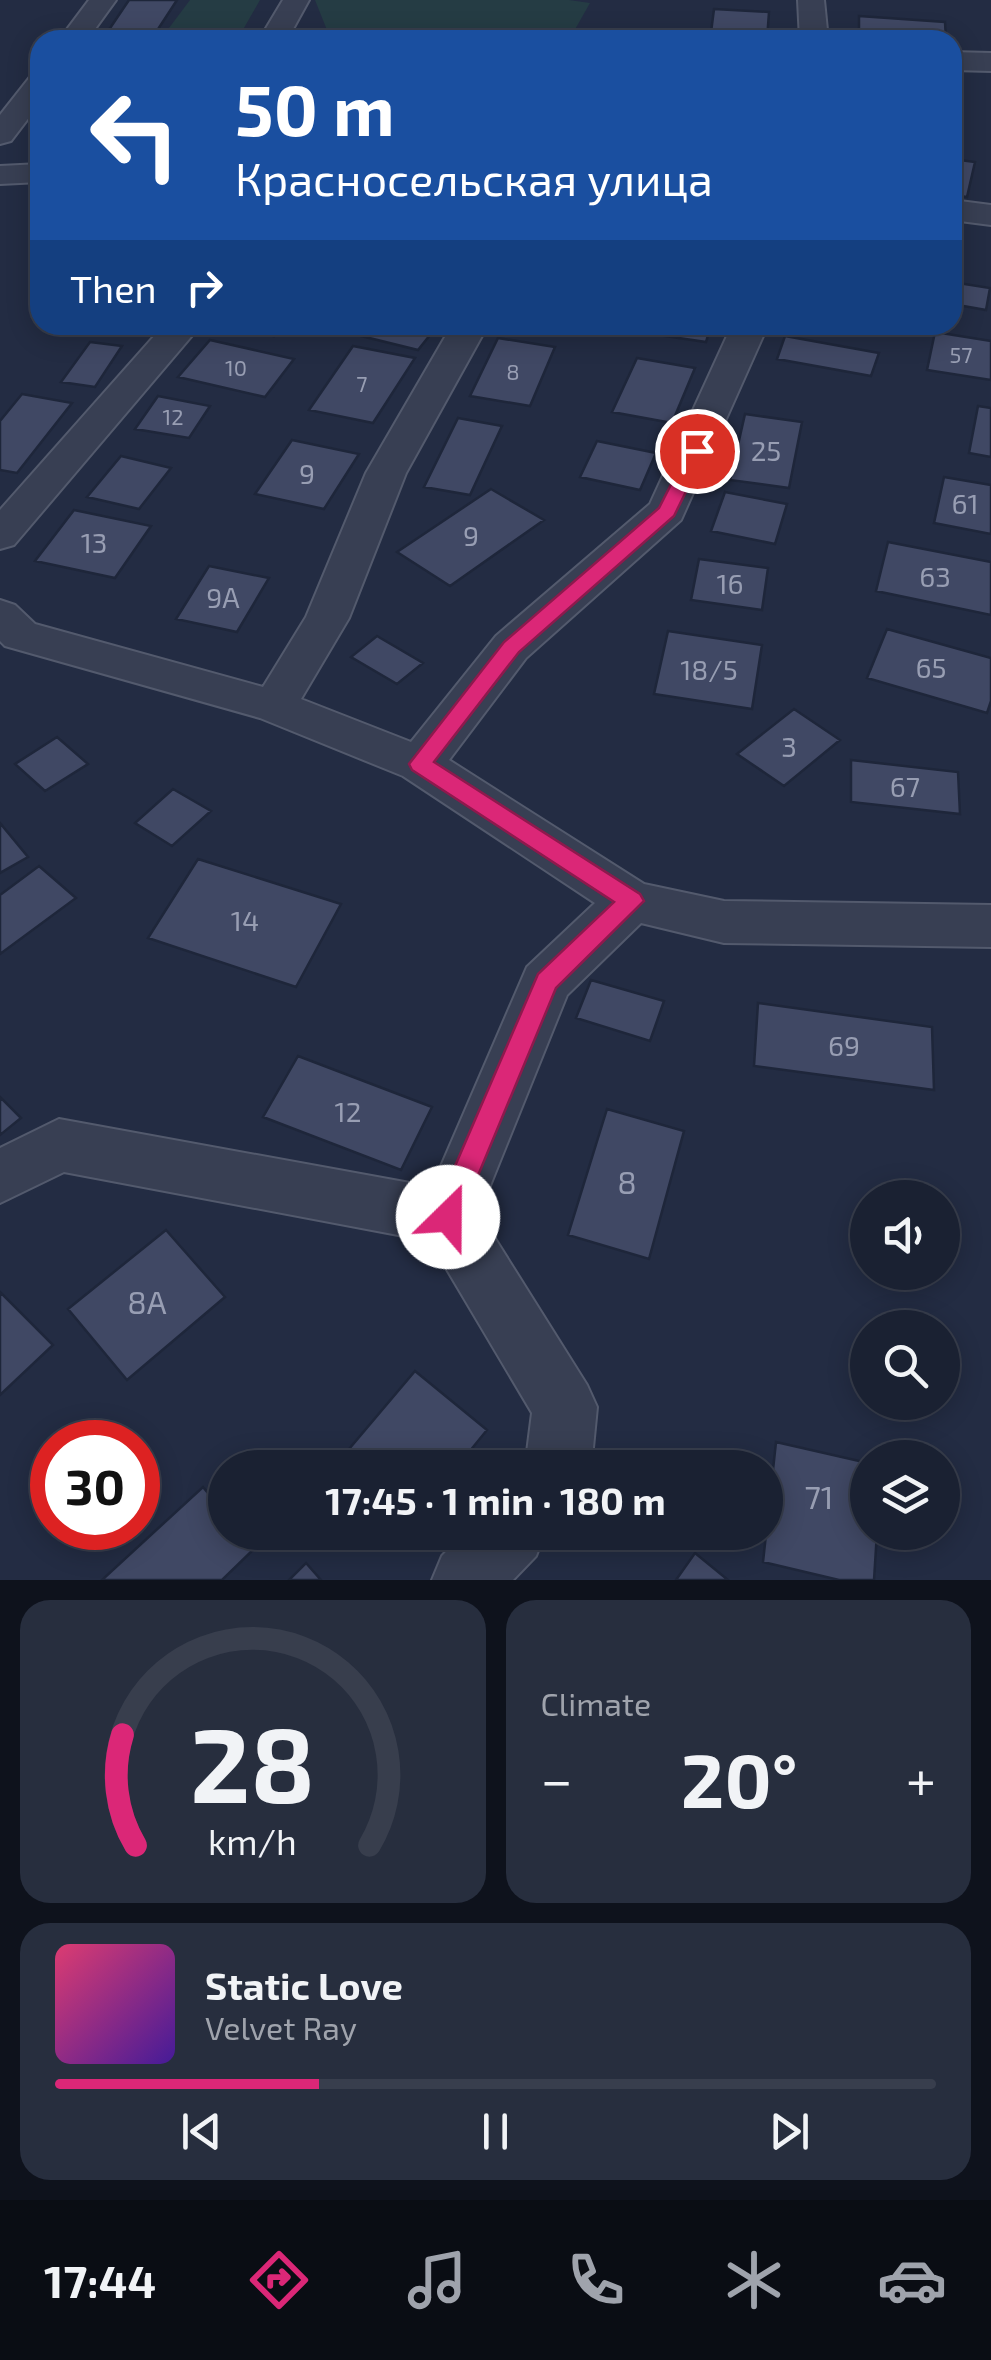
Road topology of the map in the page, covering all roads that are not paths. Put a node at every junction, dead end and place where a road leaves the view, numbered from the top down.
1 (103, 0) edge
2 (296, 0) edge
3 (811, 0) edge
4 (80, 30) edge
5 (279, 30) edge
6 (813, 30) edge
7 (962, 61) edge
8 (991, 62) edge
9 (30, 96) edge
10 (0, 135) edge
11 (30, 174) edge
12 (0, 175) edge
13 (962, 211) edge
14 (991, 215) edge
15 (174, 335) edge
16 (464, 335) edge
17 (746, 335) edge
18 (0, 536) edge
19 (7, 632) edge
20 (274, 706) junction
21 (420, 764) junction
22 (632, 901) junction
23 (991, 926) edge
24 (0, 1177) edge
25 (448, 1217) junction
26 (560, 1450) edge
27 (495, 1550) edge
28 (466, 1580) edge

1 - 4 street
2 - 5 street
3 - 6 street
7 - 8 street
9 - 10 street
11 - 12 street
13 - 14 street
15 - 18 street
16 - 20 street
17 - 21 street
19 - 20 street
20 - 21 street
21 - 22 street
22 - 23 street
22 - 25 street
24 - 25 street
25 - 26 street
27 - 28 street

